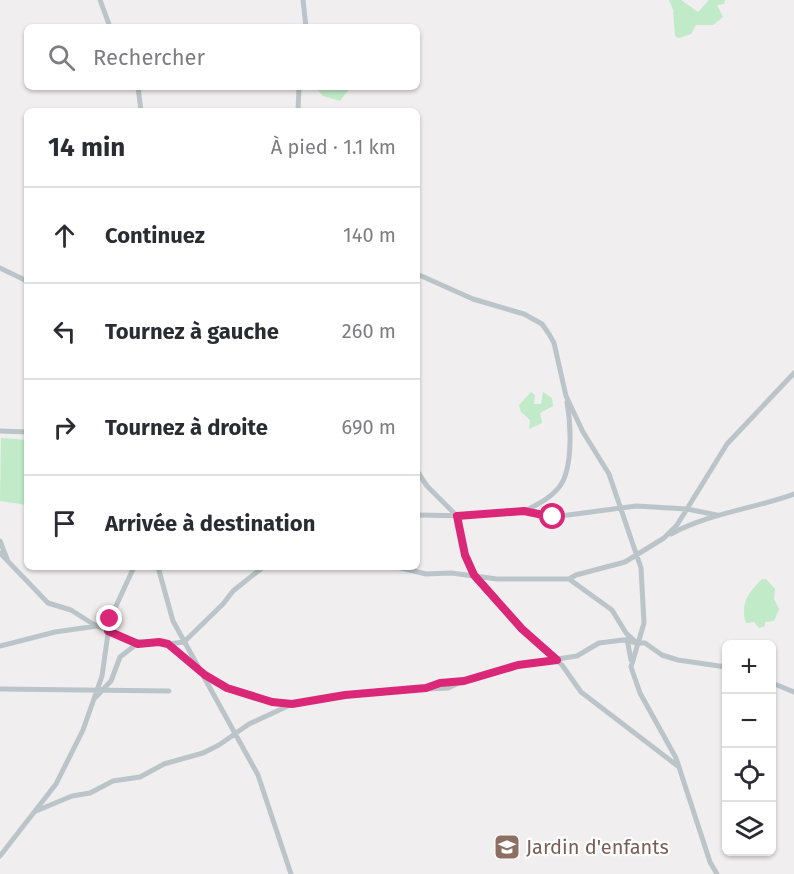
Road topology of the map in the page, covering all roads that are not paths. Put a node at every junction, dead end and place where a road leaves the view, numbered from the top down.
1 (100, 0) edge
2 (303, 0) edge
3 (109, 24) edge
4 (306, 24) edge
5 (138, 90) edge
6 (299, 90) edge
7 (141, 108) edge
8 (298, 108) edge
9 (0, 268) edge
10 (420, 275) edge
11 (24, 280) edge
12 (794, 373) edge
13 (566, 396) junction
14 (0, 432) edge
15 (24, 432) edge
16 (420, 476) edge
17 (794, 494) edge
18 (687, 509) junction
19 (621, 510) junction
20 (524, 511) junction
21 (420, 515) edge
22 (717, 515) junction
23 (457, 516) junction
24 (664, 538) junction
25 (0, 541) edge
26 (0, 552) edge
27 (636, 557) junction
28 (7, 560) junction
29 (133, 570) edge
30 (159, 570) edge
31 (259, 570) edge
32 (409, 570) edge
33 (474, 575) junction
34 (569, 579) junction
35 (110, 619) junction
36 (97, 626) junction
37 (624, 629) junction
38 (108, 631) junction
39 (627, 641) junction
40 (184, 642) junction
41 (637, 643) junction
42 (138, 644) junction
43 (168, 644) junction
44 (0, 646) edge
45 (557, 660) junction
46 (631, 662) junction
47 (722, 666) edge
48 (205, 675) junction
49 (776, 685) edge
50 (0, 689) edge
51 (100, 690) junction
52 (169, 691) dead end
53 (794, 692) edge
54 (292, 704) junction
55 (237, 734) junction
56 (680, 768) junction
57 (35, 811) junction
58 (0, 856) edge
59 (291, 874) edge
60 (717, 874) edge

1 - 3 street
2 - 4 street
5 - 7 street
6 - 8 street
9 - 11 street
10 - 13 street
12 - 18 street
13 - 19 street
13 - 20 street
14 - 15 street
16 - 23 street
17 - 22 street
18 - 19 street
18 - 22 street
18 - 24 street
19 - 20 street
19 - 27 street
20 - 23 street
21 - 23 street
22 - 24 street
23 - 33 street
24 - 27 street
25 - 28 street
26 - 28 street
27 - 34 street
27 - 41 street
28 - 36 street
29 - 35 street
30 - 40 street
31 - 40 street
32 - 33 street
33 - 34 street
33 - 45 street
34 - 37 street
35 - 36 street
35 - 38 street
36 - 38 street
36 - 44 street
37 - 39 street
37 - 41 street
38 - 42 street
38 - 51 street
39 - 41 street
39 - 45 street
39 - 46 street
40 - 43 street
40 - 48 street
41 - 46 street
41 - 47 street
42 - 43 street
42 - 51 street
43 - 48 street
45 - 54 street
45 - 56 street
46 - 56 street
48 - 54 street
48 - 55 street
49 - 53 street
50 - 51 street
51 - 52 street
51 - 57 street
54 - 55 street
55 - 57 street
55 - 59 street
56 - 60 street
57 - 58 street

